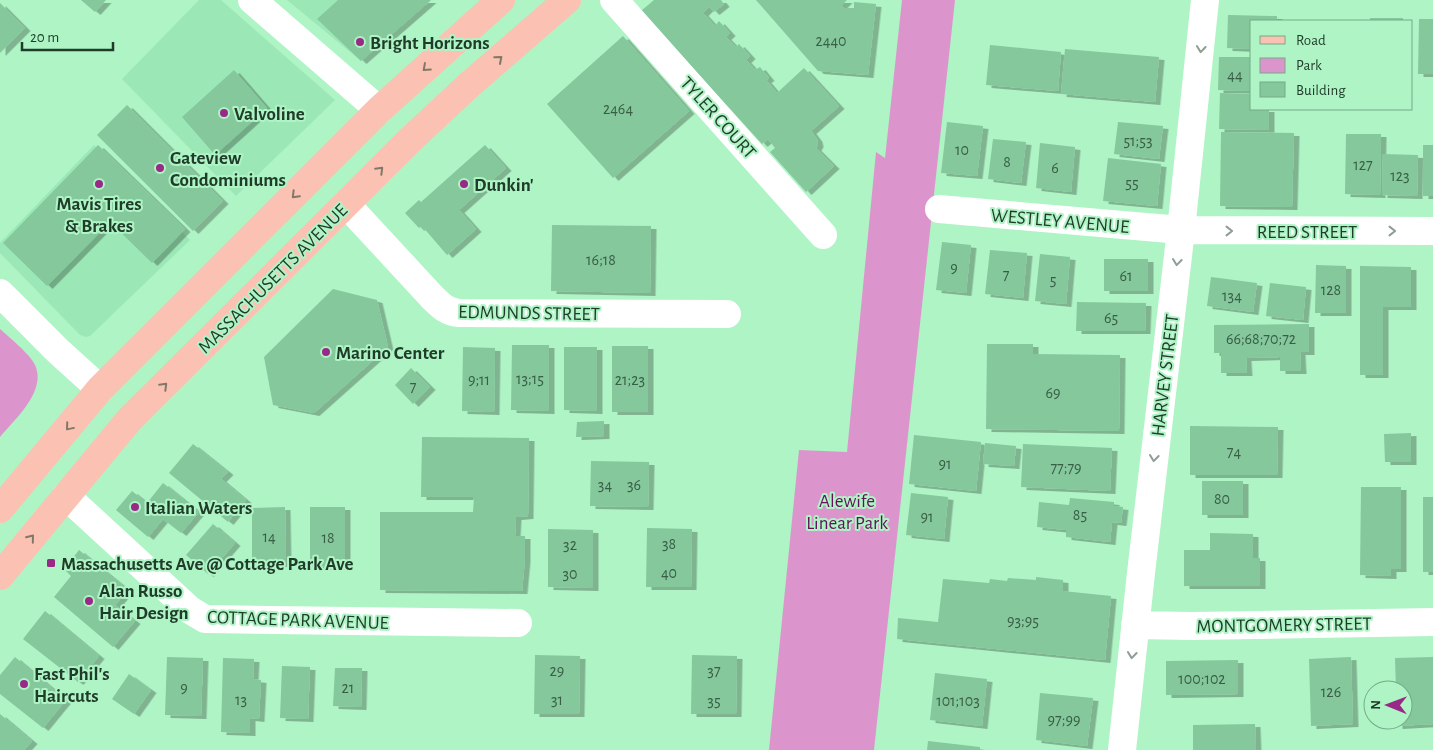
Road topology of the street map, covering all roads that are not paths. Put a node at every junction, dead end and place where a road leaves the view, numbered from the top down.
1 (252, 0) edge
2 (502, 0) edge
3 (567, 0) edge
4 (614, 0) edge
5 (1205, 0) edge
6 (379, 110) junction
7 (410, 140) junction
8 (317, 173) junction
9 (346, 204) junction
10 (939, 209) dead end
11 (1181, 230) junction
12 (1433, 231) edge
13 (823, 235) dead end
14 (0, 293) edge
15 (727, 314) dead end
16 (100, 389) junction
17 (130, 420) junction
18 (34, 469) junction
19 (66, 496) junction
20 (0, 509) edge
21 (0, 576) edge
22 (1433, 622) edge
23 (518, 623) dead end
24 (1135, 625) junction
25 (1122, 750) edge

1 - 6 street
2 -> 6 main road
7 -> 3 main road, MASSACHUSETTS AVENUE
4 - 13 street, TYLER COURT
5 -> 11 street, HARVEY STREET
6 - 7 main road
6 - 8 main road
9 -> 7 main road, MASSACHUSETTS AVENUE
8 - 9 main road
8 -> 16 main road
9 - 15 street, EDMUNDS STREET
17 -> 9 main road, MASSACHUSETTS AVENUE
10 - 11 street, WESTLEY AVENUE
11 -> 12 street, REED STREET
11 -> 24 street, HARVEY STREET
14 - 16 street
16 - 17 main road
16 -> 18 main road
17 - 19 main road, MASSACHUSETTS AVENUE
18 - 19 main road
18 - 20 main road
21 -> 19 main road, MASSACHUSETTS AVENUE
19 - 23 street, COTTAGE PARK AVENUE
22 - 24 street, MONTGOMERY STREET
24 -> 25 street, HARVEY STREET

